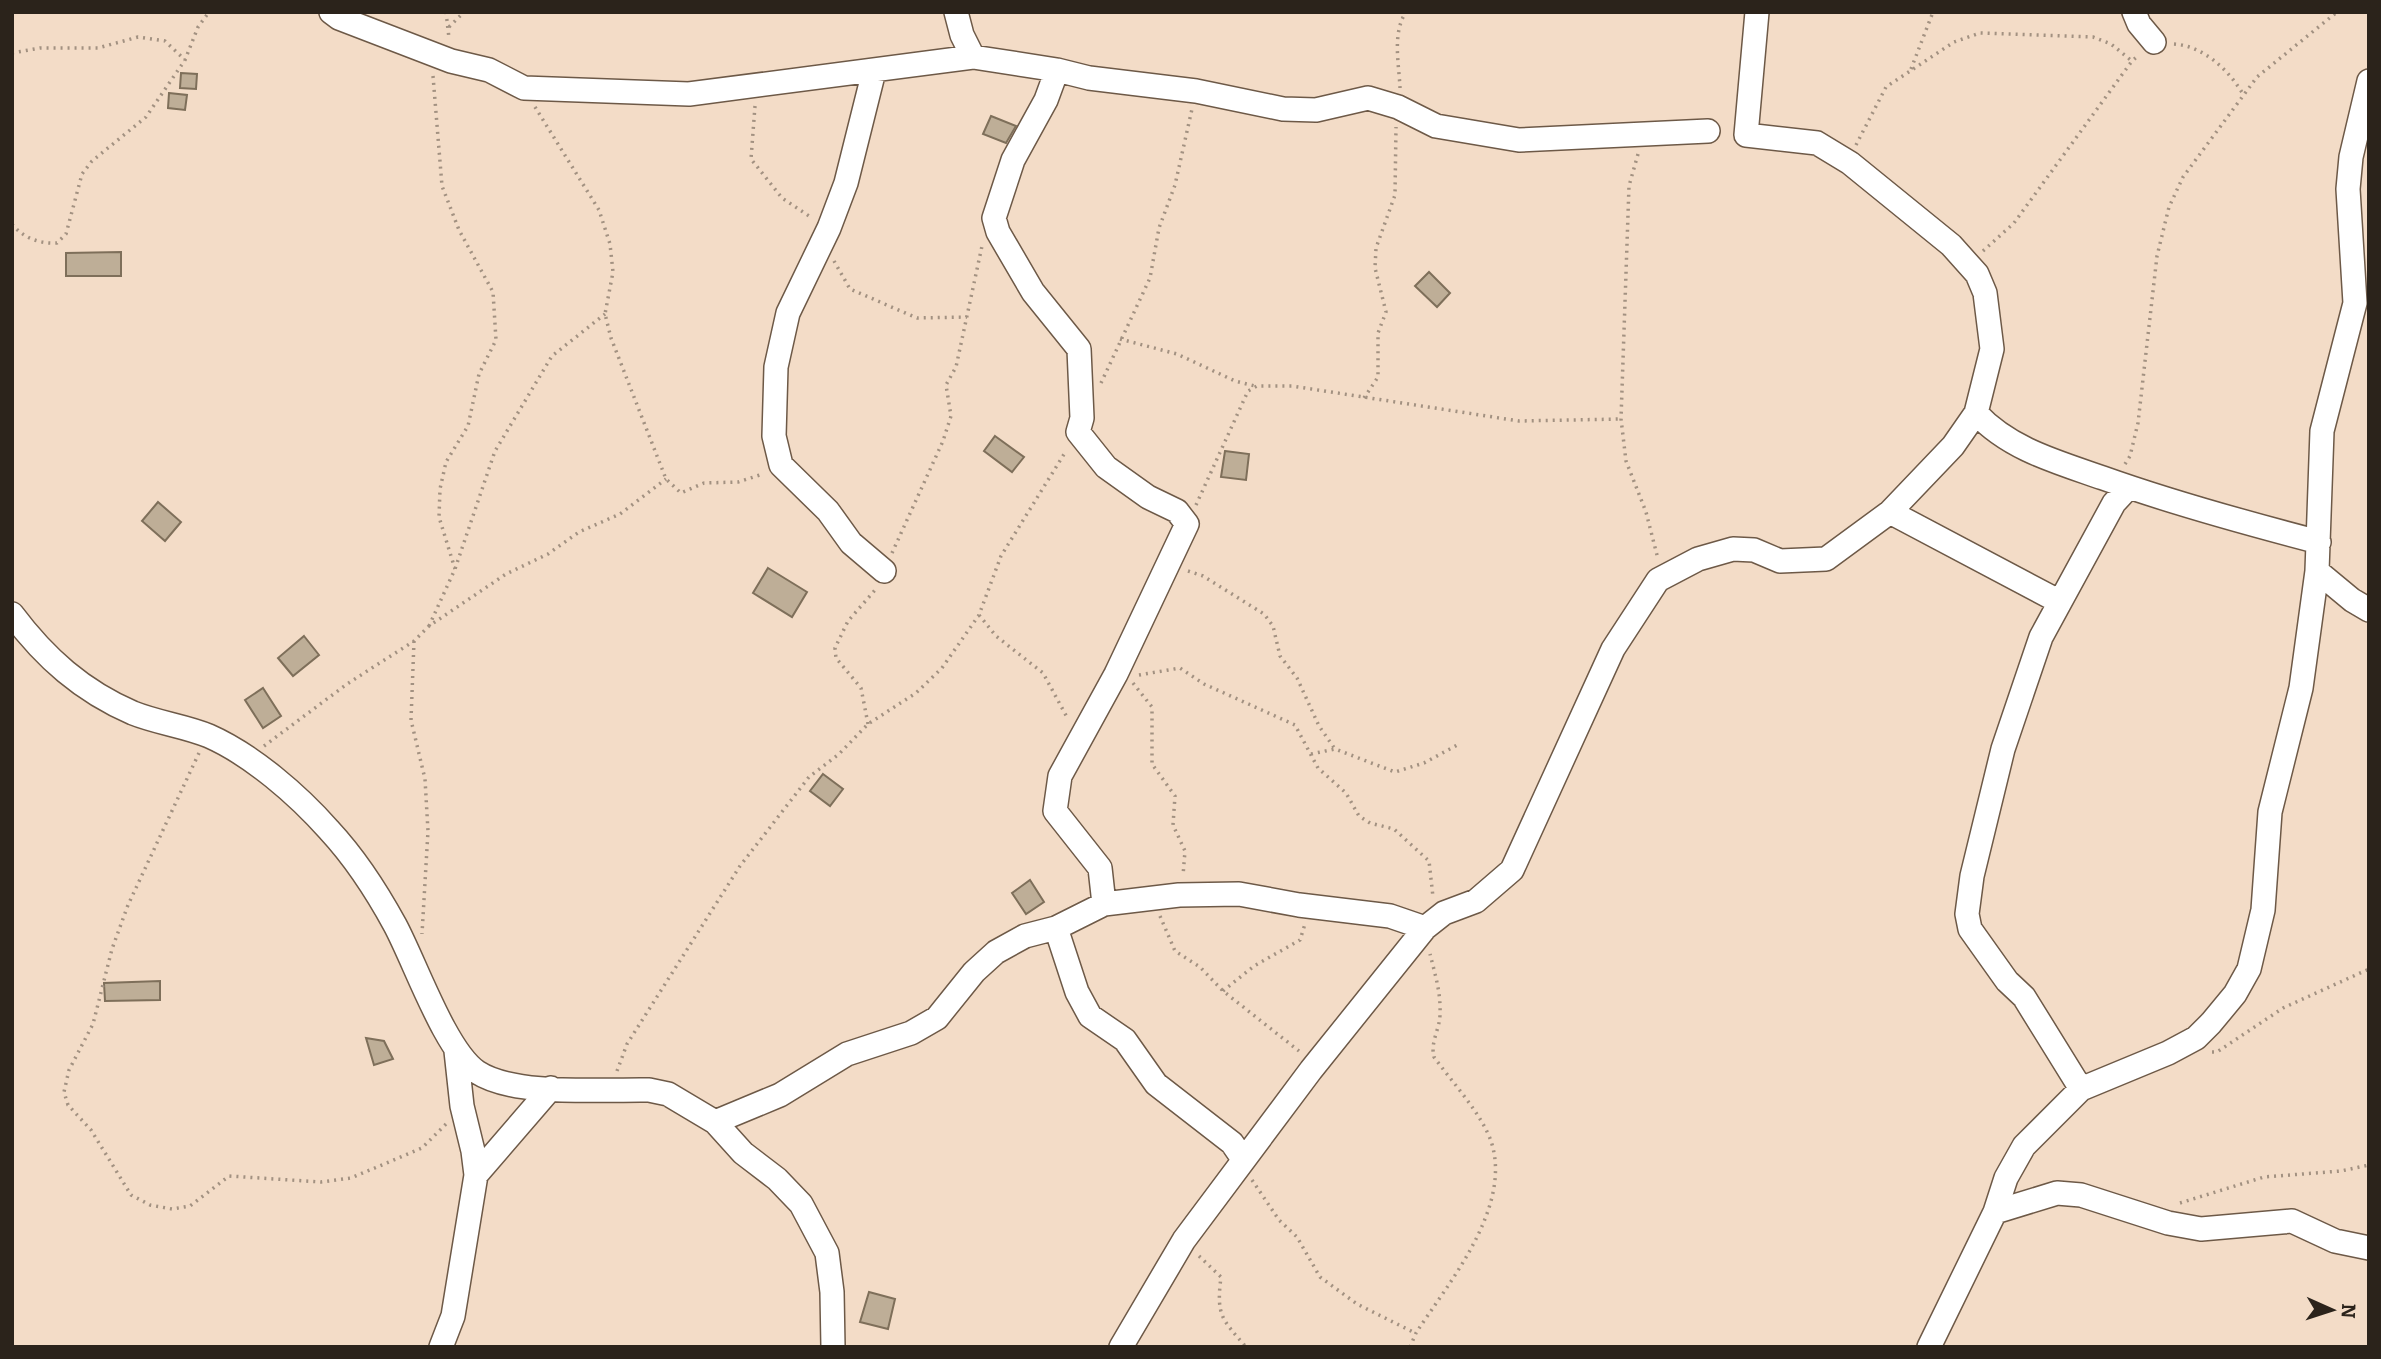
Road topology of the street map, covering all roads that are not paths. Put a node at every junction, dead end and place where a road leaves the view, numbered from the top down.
1 (331, 12) edge
2 (956, 12) edge
3 (1757, 12) edge
4 (2134, 12) edge
5 (2154, 43) road end
6 (973, 57) junction
7 (1057, 70) junction
8 (874, 71) junction
9 (2369, 81) edge
10 (1708, 131) dead end
11 (1976, 413) junction
12 (2121, 485) junction
13 (1890, 512) junction
14 (2319, 542) junction
15 (884, 571) road end
16 (2317, 571) junction
17 (2060, 602) junction
18 (2369, 610) edge
19 (12, 614) edge
20 (23, 647) edge
21 (1104, 904) junction
22 (1056, 928) junction
23 (1425, 928) junction
24 (456, 1051) junction
25 (551, 1088) junction
26 (2081, 1089) junction
27 (715, 1122) junction
28 (1241, 1162) junction
29 (476, 1175) junction
30 (1994, 1212) junction
31 (2369, 1248) edge
32 (441, 1347) edge
33 (834, 1347) edge
34 (1121, 1347) edge
35 (1930, 1347) edge

1 - 8 street
2 - 6 street
3 - 11 street
4 - 5 street
6 - 7 street
6 - 8 street
7 - 10 street
7 - 21 street
8 - 15 street
9 - 14 street
11 - 12 street
11 - 13 street
12 - 14 street
12 - 17 street
13 - 17 street
13 - 23 street
14 - 16 street
16 - 18 street
16 - 26 street
17 - 26 street
19 - 20 street
20 - 24 street
21 - 22 street
21 - 23 street
22 - 27 street
22 - 28 street
23 - 28 street
24 - 25 street
24 - 29 street
25 - 27 street
25 - 29 street
26 - 30 street
27 - 33 street
28 - 34 street
29 - 32 street
30 - 31 street
30 - 35 street

